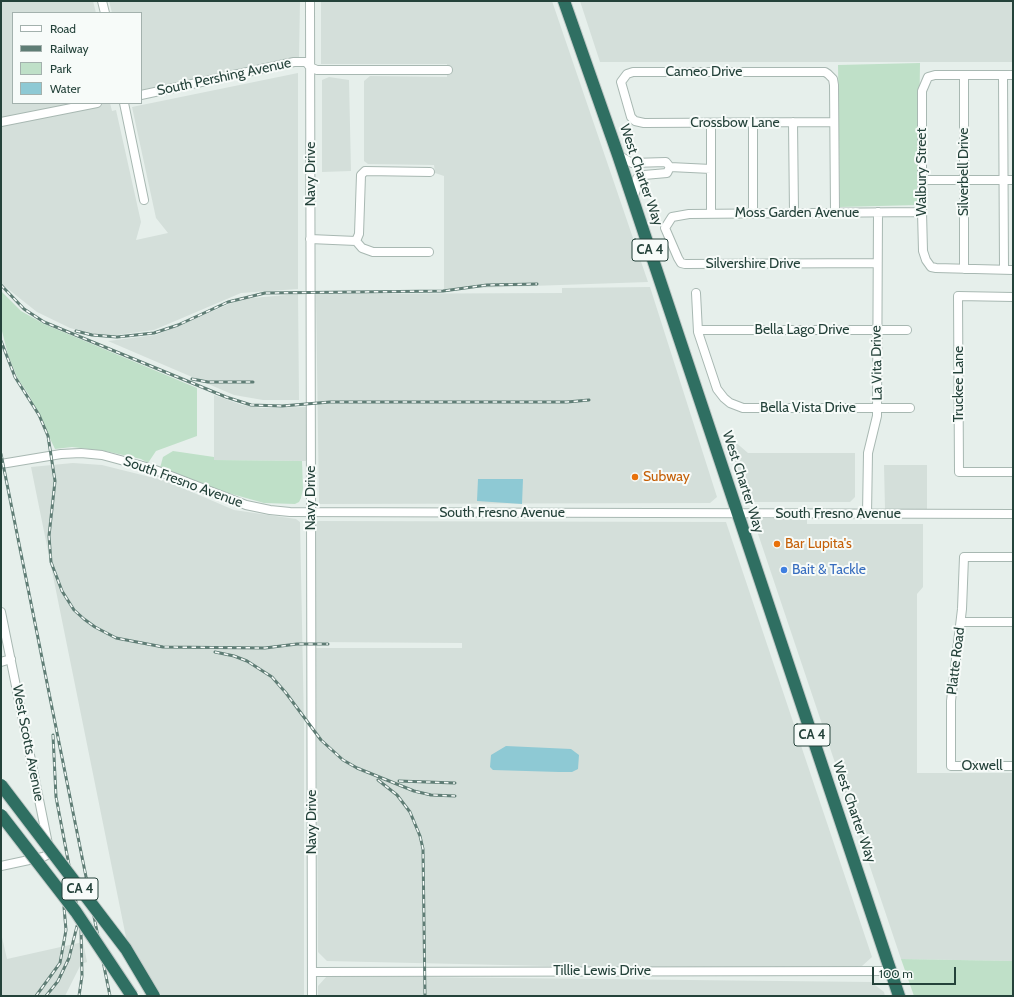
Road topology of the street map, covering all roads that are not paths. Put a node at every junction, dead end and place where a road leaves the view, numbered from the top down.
1 (102, 1) edge
2 (310, 1) edge
3 (564, 1) edge
4 (105, 12) edge
5 (310, 67) junction
6 (448, 70) dead end
7 (1013, 75) edge
8 (964, 76) junction
9 (1003, 76) junction
10 (142, 95) edge
11 (92, 104) edge
12 (124, 104) edge
13 (635, 121) joint
14 (1, 122) edge
15 (793, 122) junction
16 (834, 122) junction
17 (711, 123) junction
18 (753, 123) junction
19 (618, 155) junction
20 (670, 167) junction
21 (711, 169) junction
22 (430, 172) dead end
23 (922, 180) junction
24 (1003, 180) junction
25 (1013, 180) edge
26 (965, 181) junction
27 (633, 198) junction
28 (144, 200) dead end
29 (835, 212) junction
30 (878, 212) junction
31 (922, 212) junction
32 (711, 213) junction
33 (753, 213) junction
34 (794, 213) junction
35 (672, 217) joint
36 (310, 239) junction
37 (356, 241) junction
38 (429, 252) dead end
39 (876, 263) junction
40 (964, 269) junction
41 (1004, 269) junction
42 (1013, 270) edge
43 (696, 293) dead end
44 (1013, 297) edge
45 (698, 330) junction
46 (876, 330) junction
47 (907, 330) dead end
48 (878, 408) junction
49 (910, 408) dead end
50 (1, 464) edge
51 (1013, 472) edge
52 (311, 513) junction
53 (737, 514) junction
54 (867, 514) junction
55 (1013, 514) edge
56 (1013, 557) edge
57 (1, 612) edge
58 (960, 622) junction
59 (1013, 622) edge
60 (11, 659) junction
61 (1, 662) edge
62 (951, 766) joint
63 (1013, 766) edge
64 (1, 785) edge
65 (1, 815) edge
66 (1, 866) edge
67 (891, 971) junction
68 (312, 972) junction
69 (132, 996) edge
70 (154, 996) edge
71 (312, 996) edge
72 (899, 996) edge

1 - 4 street
2 - 5 street, Navy Drive
3 - 19 highway, West Charter Way / CA 4
5 - 6 street, South Pershing Avenue
5 - 10 street, South Pershing Avenue
5 - 36 street, Navy Drive
7 - 9 street
8 - 9 street
8 - 23 street, Walbury Street
8 - 26 street, Silverbell Drive
9 - 24 street
11 - 14 street
12 - 28 street
13 - 16 street, Cameo Drive
13 - 17 street, Crossbow Lane
15 - 16 street, Crossbow Lane
15 - 18 street, Crossbow Lane
15 - 34 street
16 - 29 street
17 - 18 street, Crossbow Lane
17 - 21 street
18 - 33 street
19 - 20 street
19 - 27 highway, West Charter Way / CA 4
20 - 21 street
20 - 27 street
21 - 32 street
22 - 37 street
23 - 26 street
23 - 31 street, Walbury Street
24 - 25 street
24 - 26 street
24 - 41 street
26 - 40 street, Silverbell Drive
27 - 53 highway, West Charter Way / CA 4
29 - 30 street, Moss Garden Avenue
29 - 34 street, Moss Garden Avenue
30 - 31 street, Moss Garden Avenue
30 - 39 street, La Vita Drive
31 - 40 street, Walbury Street
32 - 33 street, Moss Garden Avenue
32 - 35 street, Moss Garden Avenue
33 - 34 street, Moss Garden Avenue
35 - 39 street, Silvershire Drive
36 - 37 street
36 - 52 street, Navy Drive
37 - 38 street
39 - 46 street, La Vita Drive
40 - 41 street
41 - 42 street
43 - 45 street
44 - 51 street, Truckee Lane
45 - 46 street, Bella Lago Drive
45 - 48 street, Bella Vista Drive
46 - 47 street, Bella Lago Drive
46 - 48 street, La Vita Drive
48 - 49 street, Bella Vista Drive
48 - 54 street, La Vita Drive
50 - 52 street, South Fresno Avenue
52 - 53 street, South Fresno Avenue
52 - 68 street, Navy Drive
53 - 54 street, South Fresno Avenue
53 - 67 highway, West Charter Way / CA 4
54 - 55 street, South Fresno Avenue
56 - 58 street, Platte Road
57 - 60 street, West Scotts Avenue
58 - 59 street
58 - 62 street, Platte Road
60 - 61 street
60 - 66 street, West Scotts Avenue
62 - 63 street, Oxwell
64 - 70 highway, CA 4, bridge
65 - 69 highway, CA 4, bridge
67 - 68 street, Tillie Lewis Drive
67 - 72 highway, West Charter Way / CA 4
68 - 71 street, Navy Drive

